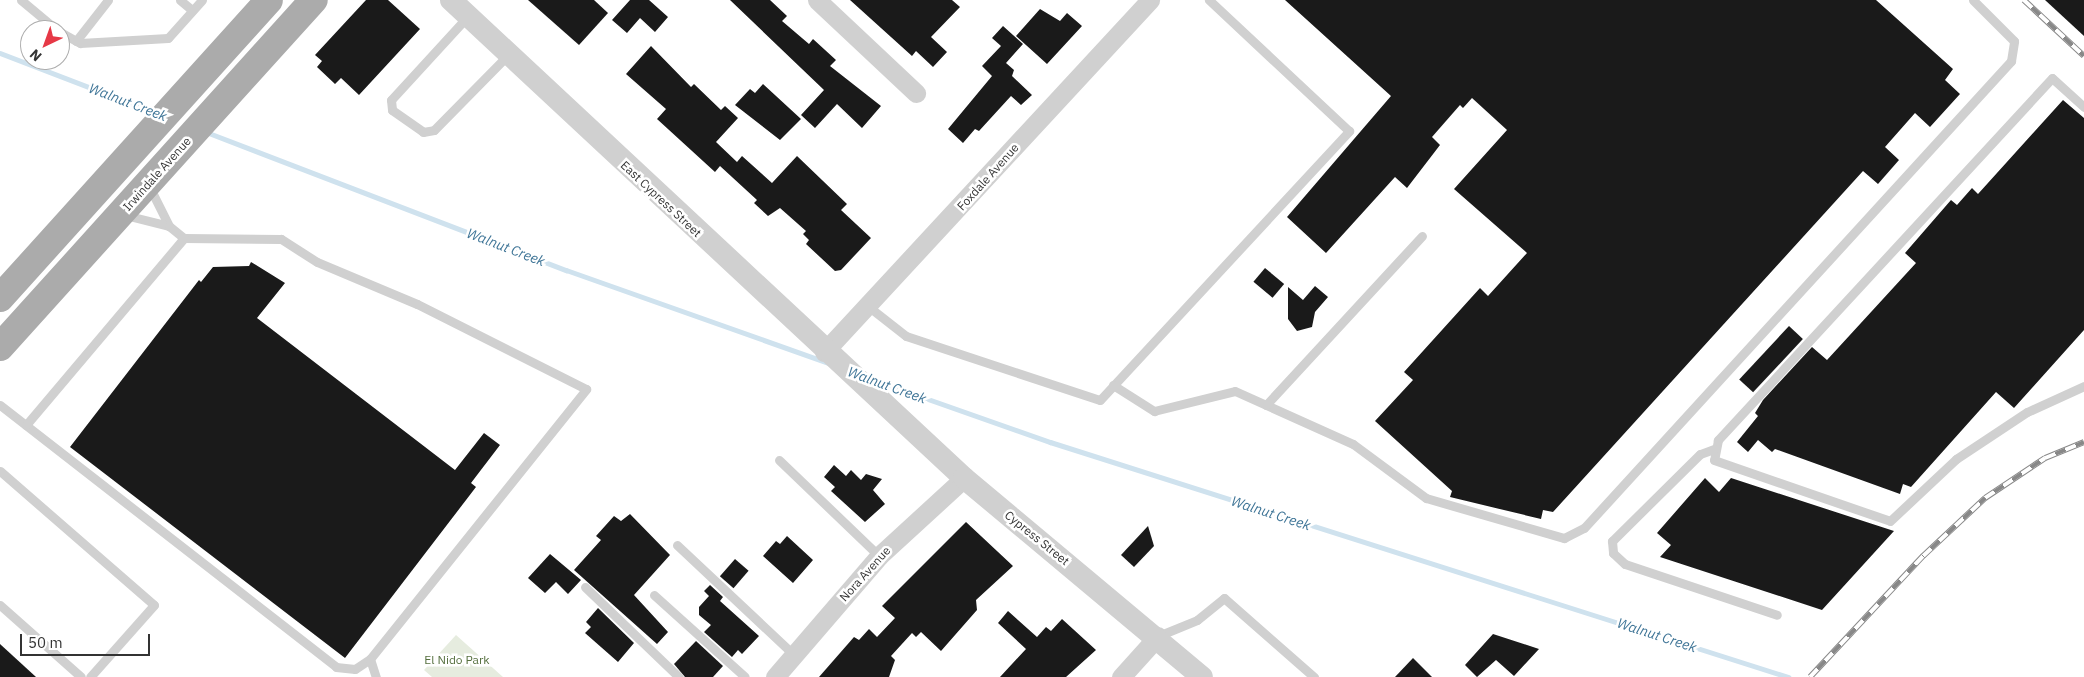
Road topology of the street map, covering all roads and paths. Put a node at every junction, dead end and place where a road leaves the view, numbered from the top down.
1 (108, 0) edge
2 (180, 0) edge
3 (202, 0) edge
4 (314, 0) edge
5 (451, 0) edge
6 (816, 0) edge
7 (1150, 0) edge
8 (1209, 0) edge
9 (1973, 0) edge
10 (25, 2) edge
11 (261, 3) edge
12 (192, 10) junction
13 (468, 16) junction
14 (46, 20) edge
15 (70, 38) edge
16 (76, 41) junction
17 (508, 54) junction
18 (916, 93) dead end
19 (2084, 107) edge
20 (148, 184) junction
21 (120, 214) junction
22 (169, 226) junction
23 (1422, 236) dead end
24 (184, 238) junction
25 (0, 298) edge
26 (869, 307) junction
27 (820, 346) junction
28 (0, 347) edge
29 (1113, 386) junction
30 (2084, 386) edge
31 (873, 396) joint
32 (1266, 405) junction
33 (0, 406) edge
34 (26, 425) junction
35 (1714, 449) junction
36 (779, 460) dead end
37 (0, 471) edge
38 (964, 478) junction
39 (677, 545) dead end
40 (879, 556) junction
41 (585, 587) dead end
42 (654, 595) dead end
43 (0, 605) edge
44 (1777, 615) dead end
45 (1158, 636) junction
46 (794, 655) junction
47 (370, 659) junction
48 (81, 677) edge
49 (90, 677) edge
50 (376, 677) edge
51 (680, 677) edge
52 (745, 677) edge
53 (775, 677) edge
54 (1121, 677) edge
55 (1202, 677) edge
56 (1314, 677) edge

1 - 16 lane
2 - 12 lane
3 - 12 lane
4 - 20 main road, Irwindale Avenue
5 - 13 street, East Cypress Street
6 - 18 street
7 - 26 street, Foxdale Avenue
8 - 29 lane
9 - 32 lane
10 - 14 lane
11 - 25 main road
12 - 16 lane
13 - 17 street, East Cypress Street
13 - 17 lane
15 - 16 lane
17 - 27 street, East Cypress Street
19 - 35 lane
20 - 21 main road, Irwindale Avenue
20 - 22 lane
21 - 22 lane
21 - 28 main road, Irwindale Avenue
22 - 24 lane
23 - 32 lane
24 - 34 lane
24 - 47 lane
26 - 27 street, Foxdale Avenue
26 - 29 lane
27 - 31 street, East Cypress Street
29 - 32 lane
30 - 35 lane
31 - 38 street, Cypress Street
33 - 34 lane
34 - 47 lane
35 - 44 lane
36 - 40 lane
37 - 49 lane
38 - 40 street, Nora Avenue
38 - 45 street, Cypress Street
39 - 46 lane
40 - 46 street, Nora Avenue
41 - 51 lane
42 - 52 lane
43 - 48 lane
45 - 54 street
45 - 55 street, Cypress Street
45 - 56 lane
46 - 53 street, Nora Avenue
47 - 50 lane

